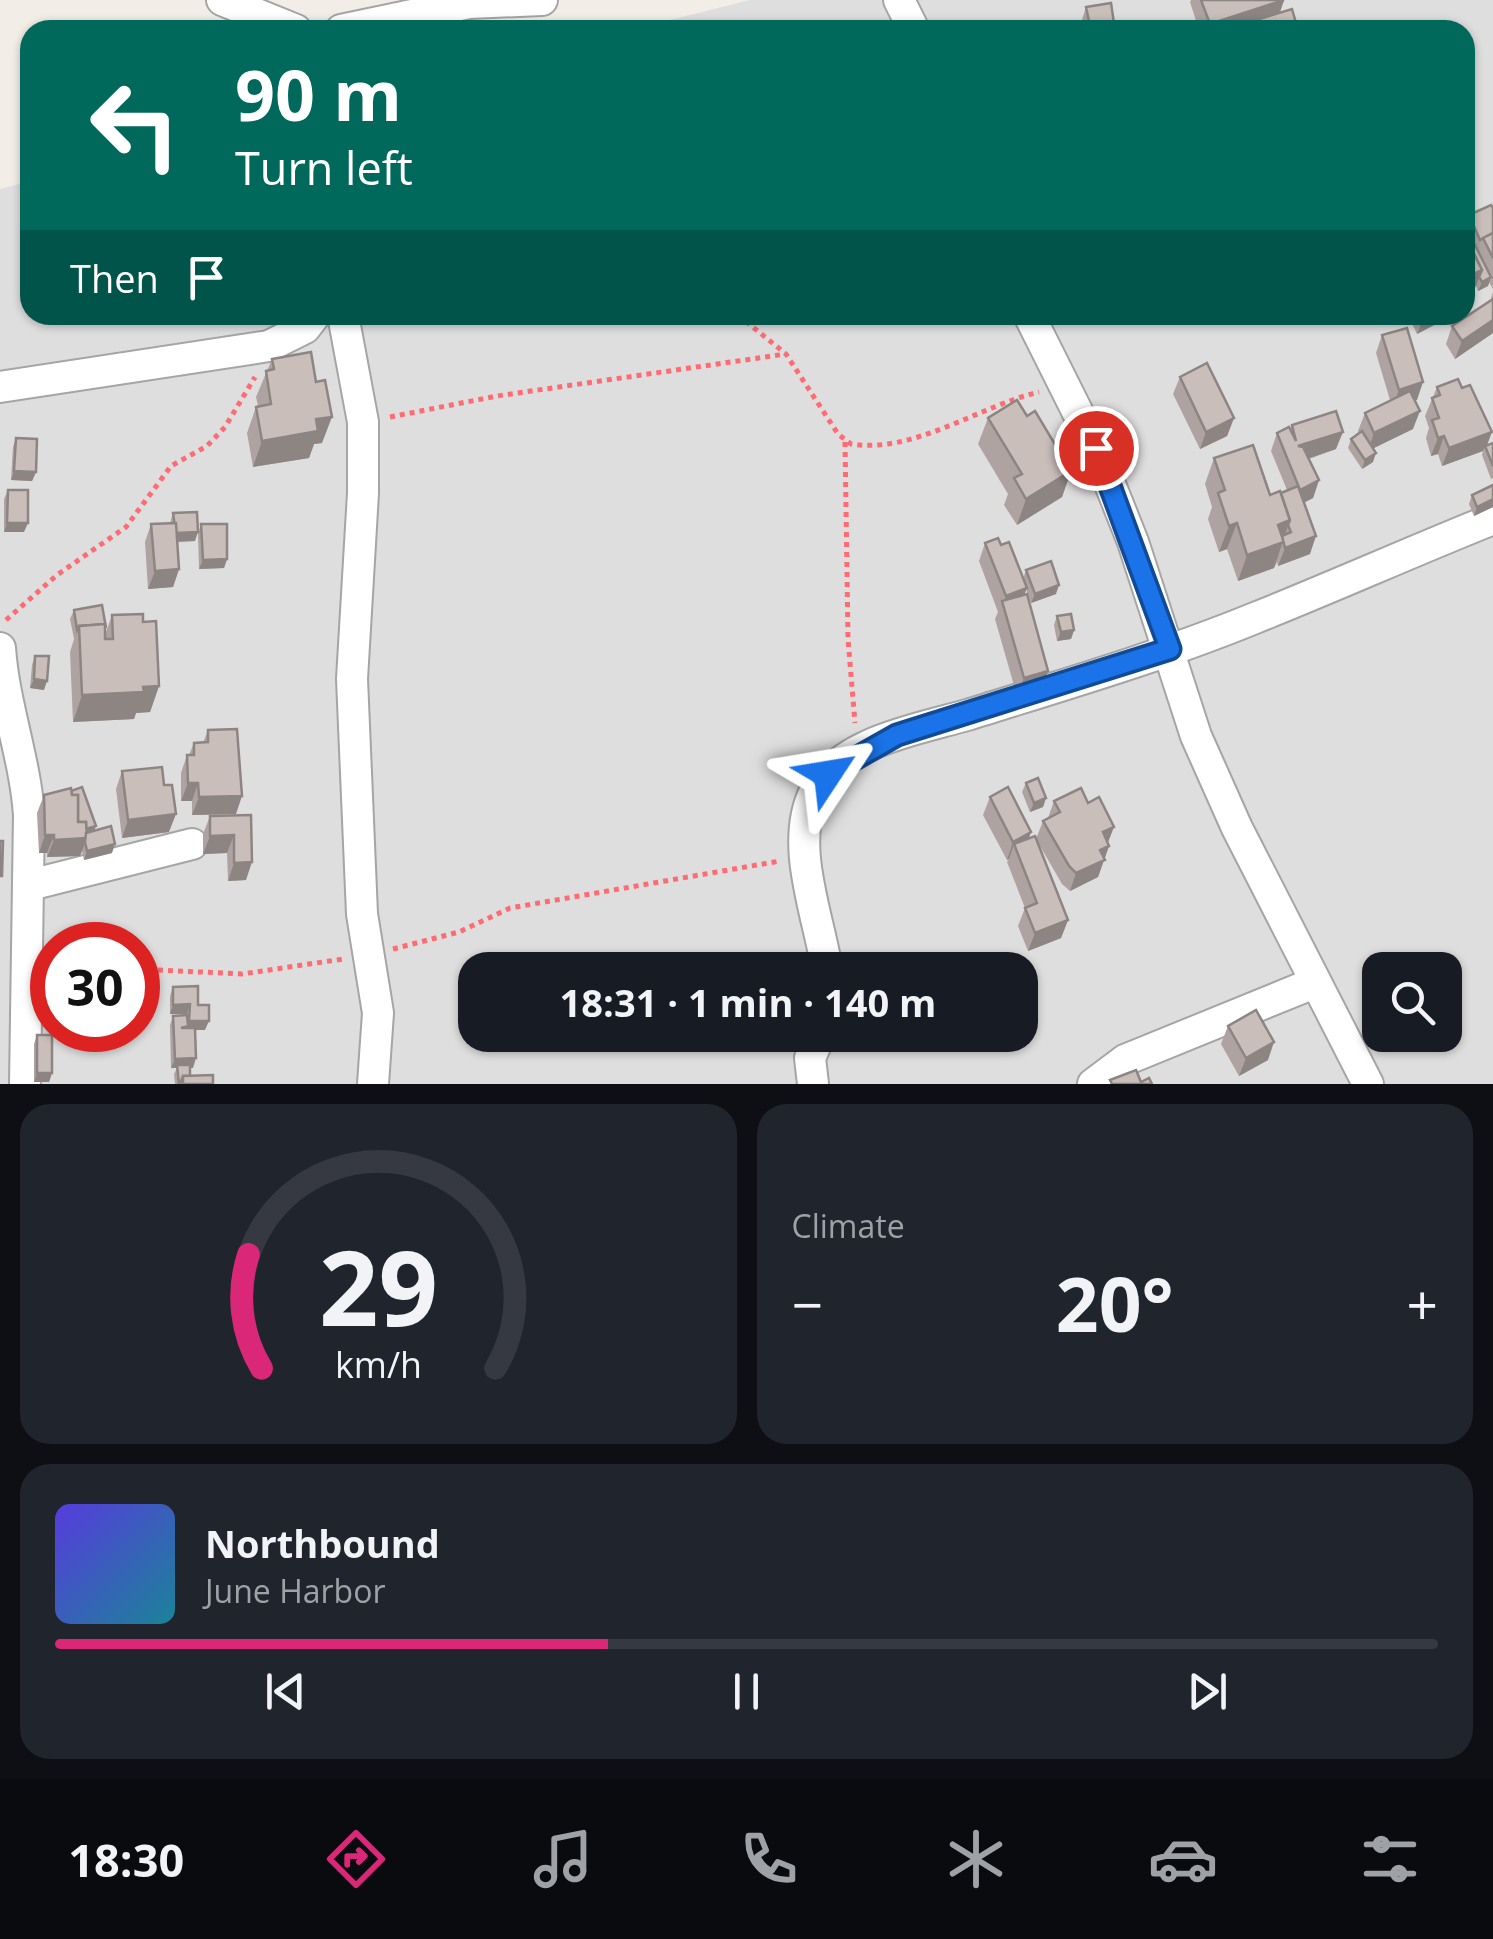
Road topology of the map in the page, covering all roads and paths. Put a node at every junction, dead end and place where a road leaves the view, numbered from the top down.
1 (222, 0) edge
2 (542, 0) edge
3 (271, 20) edge
4 (385, 20) edge
5 (307, 325) edge
6 (345, 325) edge
7 (750, 325) edge
8 (1034, 325) edge
9 (269, 346) junction
10 (786, 354) junction
11 (1064, 386) junction
12 (0, 387) edge
13 (363, 422) junction
14 (844, 442) junction
15 (1493, 519) edge
16 (0, 625) edge
17 (0, 648) edge
18 (1170, 649) junction
19 (858, 754) junction
20 (192, 844) dead end
21 (805, 857) junction
22 (30, 885) junction
23 (824, 952) edge
24 (367, 955) junction
25 (160, 970) edge
26 (1314, 983) junction
27 (813, 1052) edge
28 (25, 1084) edge
29 (373, 1084) edge
30 (813, 1084) edge
31 (1092, 1084) edge
32 (1368, 1084) edge

1 - 3 street
2 - 4 street
5 - 9 street
6 - 13 street
7 - 10 path
8 - 11 street
9 - 12 street
9 - 16 path
10 - 13 path
10 - 14 path
11 - 14 path
11 - 18 street
13 - 24 street
14 - 19 path
15 - 18 street
17 - 22 street
18 - 19 street
18 - 26 street
19 - 21 street
20 - 22 street
21 - 23 street
21 - 24 path
22 - 28 street
24 - 25 path
24 - 29 street
26 - 31 street
26 - 32 street
27 - 30 street

